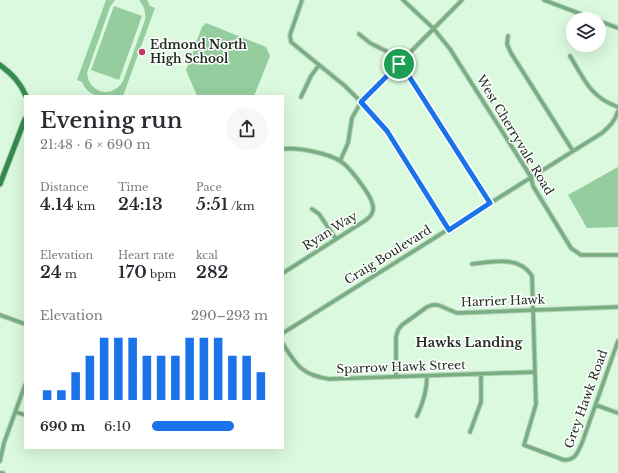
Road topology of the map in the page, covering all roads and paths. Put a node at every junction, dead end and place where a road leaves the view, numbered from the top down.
1 (302, 0) edge
2 (403, 0) edge
3 (462, 0) edge
4 (544, 0) edge
5 (576, 12) edge
6 (606, 24) edge
7 (433, 28) junction
8 (618, 28) edge
9 (359, 34) dead end
10 (508, 36) dead end
11 (570, 56) dead end
12 (399, 64) junction
13 (0, 65) edge
14 (319, 65) junction
15 (26, 95) edge
16 (302, 97) dead end
17 (361, 102) junction
18 (618, 107) edge
19 (618, 111) edge
20 (24, 122) edge
21 (284, 149) edge
22 (573, 151) junction
23 (340, 161) junction
24 (531, 177) junction
25 (0, 184) edge
26 (490, 203) junction
27 (312, 209) dead end
28 (449, 230) junction
29 (336, 239) junction
30 (618, 255) edge
31 (472, 264) dead end
32 (284, 272) edge
33 (618, 307) edge
34 (533, 310) junction
35 (0, 315) edge
36 (24, 324) edge
37 (284, 332) edge
38 (618, 341) edge
39 (284, 346) edge
40 (535, 372) junction
41 (481, 374) junction
42 (427, 376) junction
43 (396, 377) junction
44 (24, 388) edge
45 (596, 405) junction
46 (16, 412) junction
47 (618, 413) edge
48 (24, 415) edge
49 (417, 416) dead end
50 (470, 432) dead end
51 (0, 461) edge
52 (0, 473) edge
53 (3, 473) edge

1 - 14 street
2 - 7 street, West Cherryvale Road
3 - 7 street
4 - 5 street
6 - 8 street
7 - 12 street
7 - 24 street, West Cherryvale Road
9 - 12 street
10 - 22 street
11 - 18 street
12 - 17 street
12 - 26 street
13 - 15 street
14 - 16 street
14 - 17 street
17 - 23 street
17 - 28 street
19 - 22 street, Craig Boulevard
20 - 25 street
21 - 23 street
22 - 24 street, Craig Boulevard
23 - 29 street, Ryan Way
24 - 26 street, Craig Boulevard
24 - 30 street, West Cherryvale Road
26 - 28 street, Craig Boulevard
27 - 29 street
28 - 37 street, Craig Boulevard
29 - 32 street, Ryan Way
31 - 34 street
33 - 34 street, Harrier Hawk
34 - 40 street
34 - 43 street, Harrier Hawk
35 - 36 street
38 - 45 street, Grey Hawk Road
39 - 43 street, Sparrow Hawk Street
40 - 41 street, Sparrow Hawk Street
40 - 45 street, Grey Hawk Road
41 - 42 street, Sparrow Hawk Street
41 - 50 street
42 - 43 street, Sparrow Hawk Street
42 - 49 street
44 - 46 street
45 - 47 street
46 - 48 street
46 - 51 street
52 - 53 street

